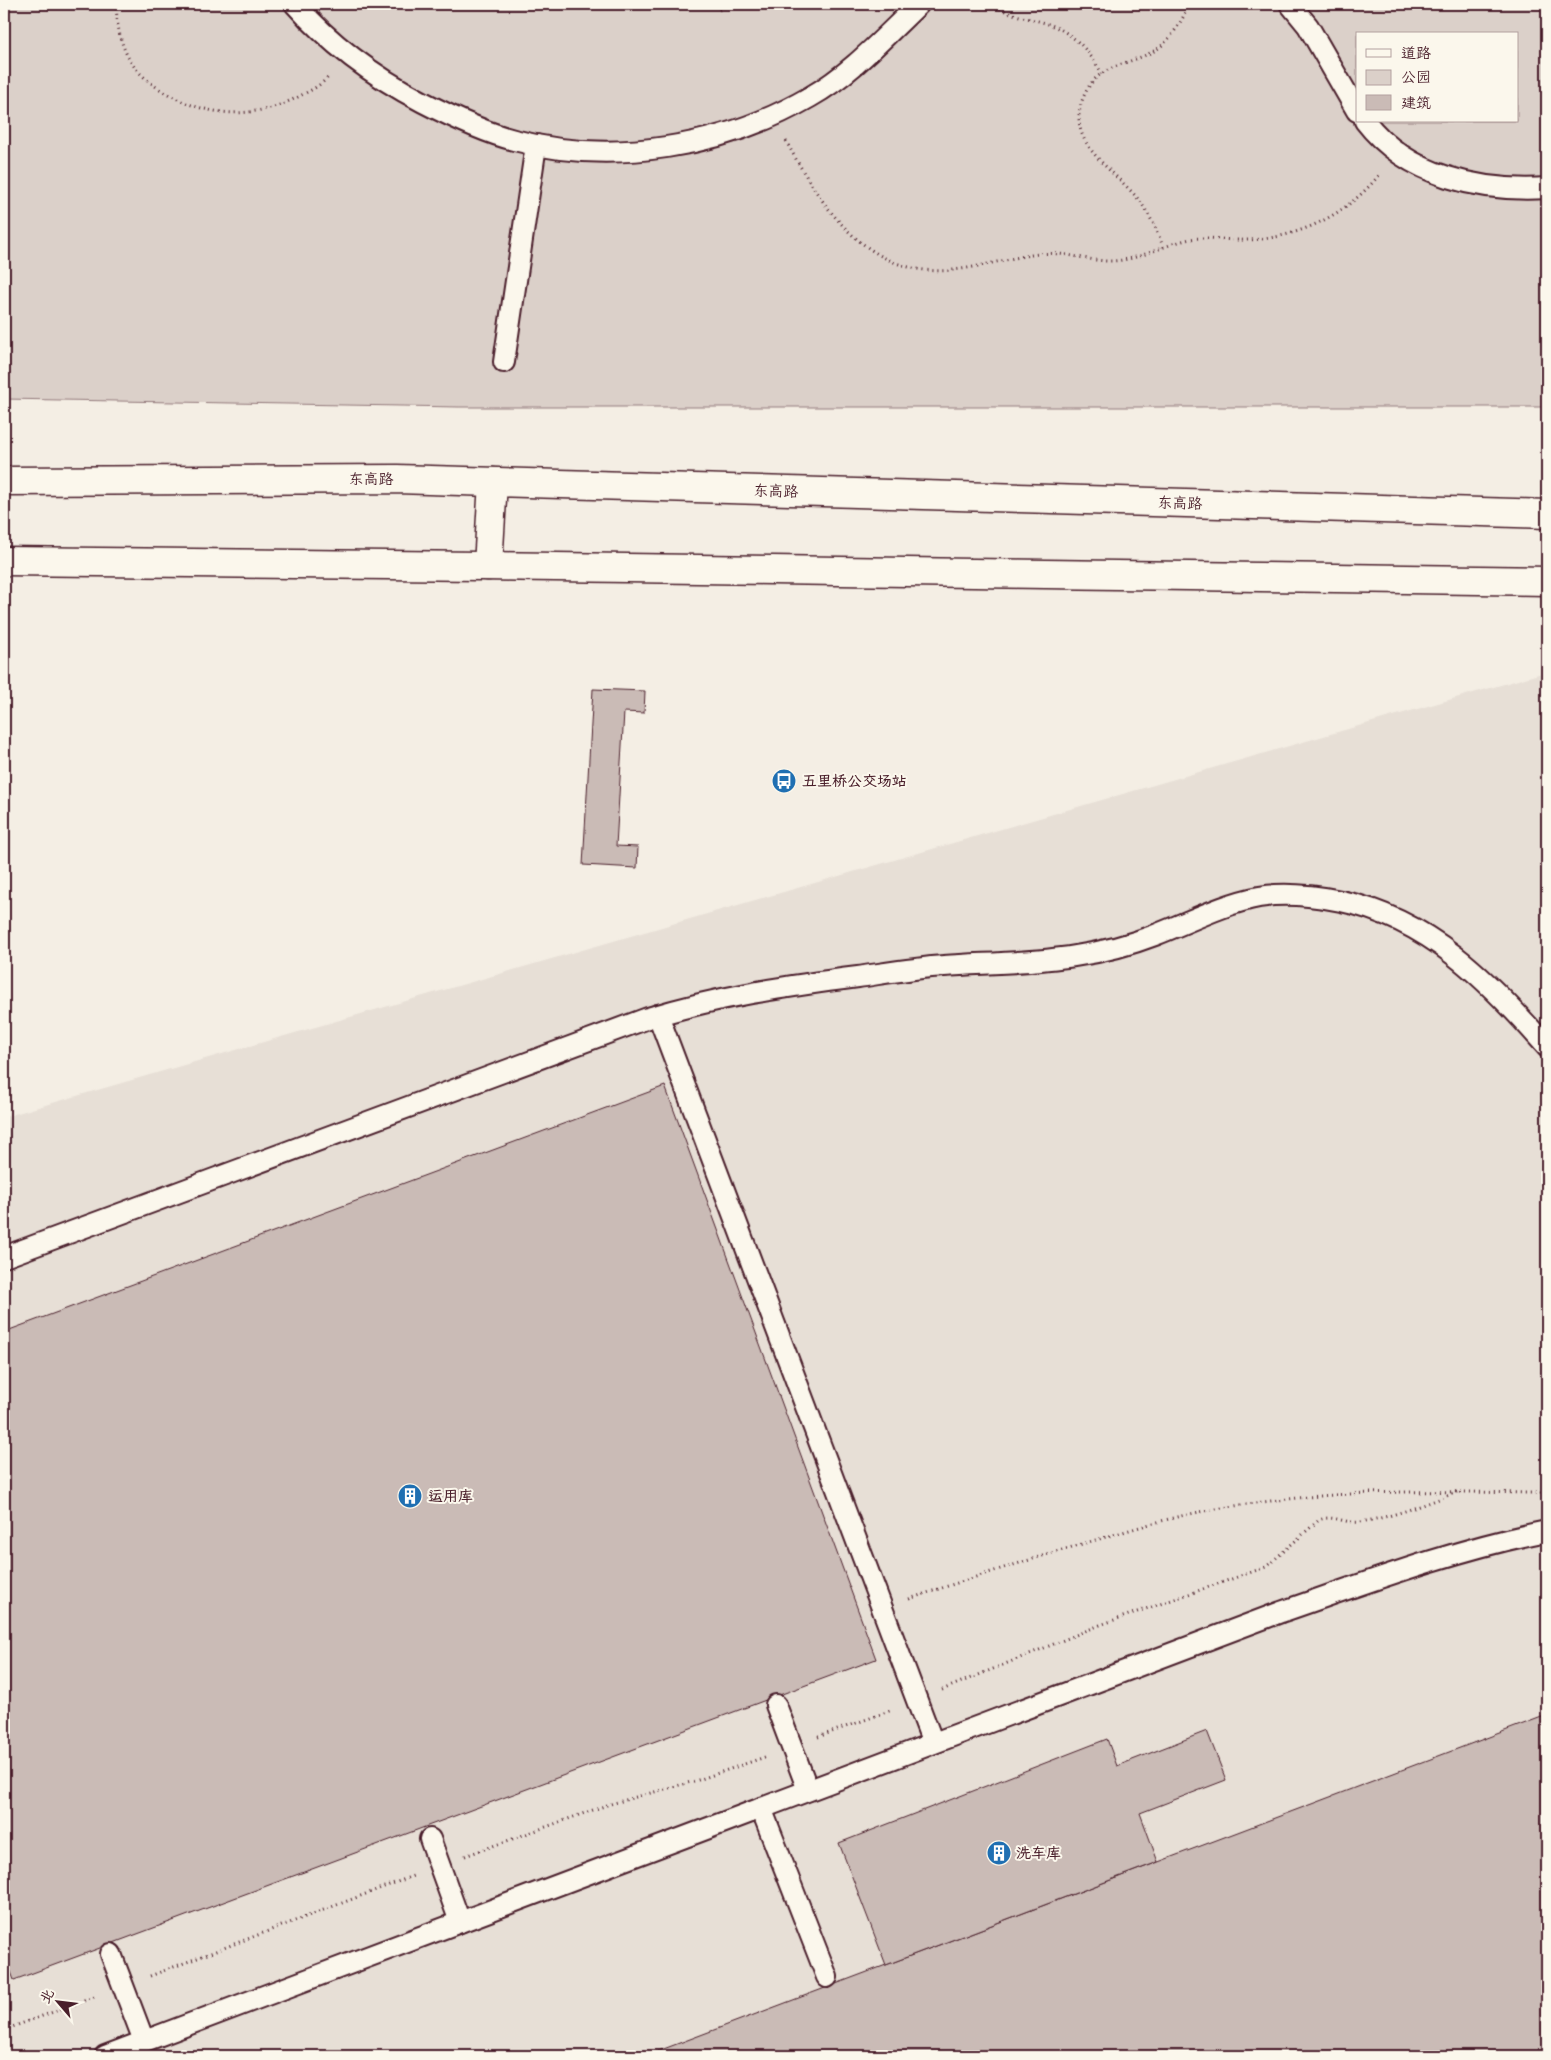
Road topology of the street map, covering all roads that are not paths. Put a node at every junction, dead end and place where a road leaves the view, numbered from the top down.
1 (295, 4) edge
2 (920, 4) edge
3 (1290, 4) edge
4 (1356, 109) edge
5 (1366, 122) edge
6 (536, 145) junction
7 (1547, 188) edge
8 (504, 362) dead end
9 (4, 481) edge
10 (493, 482) junction
11 (1547, 514) edge
12 (4, 562) edge
13 (488, 566) junction
14 (1547, 582) edge
15 (658, 1015) junction
16 (1547, 1047) edge
17 (4, 1257) edge
18 (1547, 1531) edge
19 (776, 1705) dead end
20 (933, 1743) junction
21 (808, 1790) junction
22 (761, 1808) junction
23 (430, 1839) dead end
24 (460, 1922) junction
25 (111, 1954) dead end
26 (827, 1977) dead end
27 (144, 2041) junction
28 (105, 2056) edge

1 - 6 lane
2 - 6 lane
3 - 4 lane
5 - 7 lane
6 - 8 lane
9 - 10 street, 东高路
10 - 11 street, 东高路
10 - 13 street
12 - 13 street
13 - 14 street
15 - 16 lane
15 - 17 lane
15 - 20 lane
18 - 20 lane
19 - 21 lane
20 - 21 lane
21 - 22 lane
22 - 24 lane
22 - 26 lane
23 - 24 lane
24 - 27 lane
25 - 27 lane
27 - 28 lane

